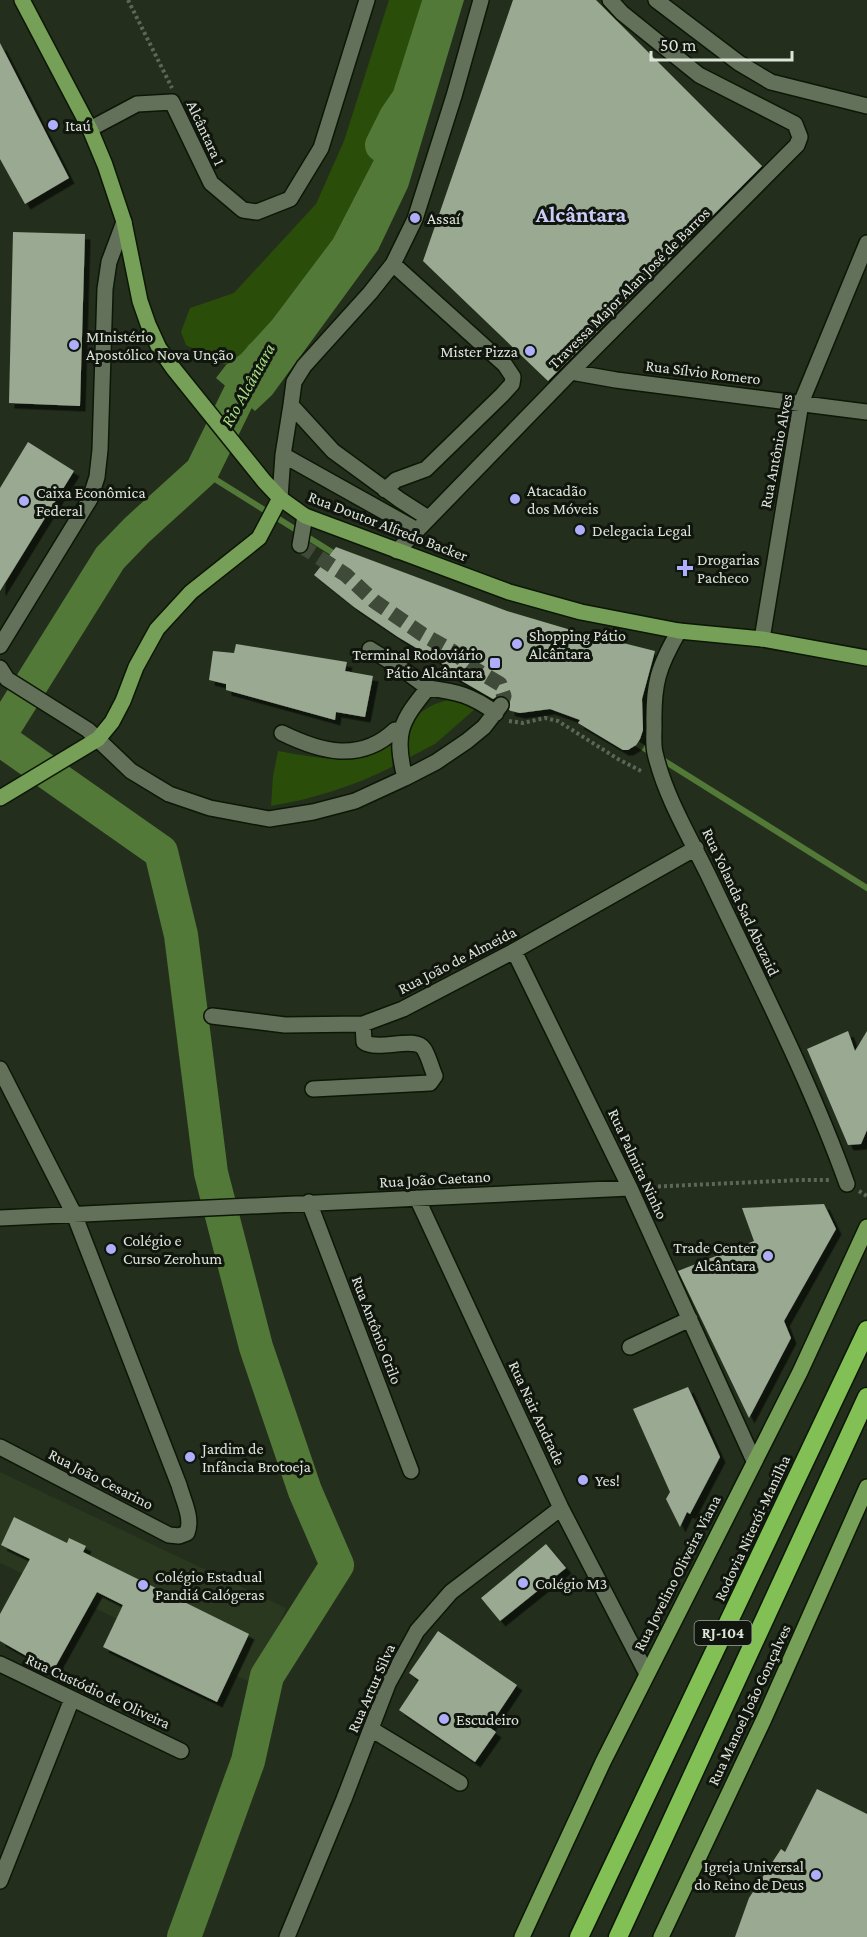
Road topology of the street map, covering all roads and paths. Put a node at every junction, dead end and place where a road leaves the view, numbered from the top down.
1 (22, 0) edge
2 (128, 0) edge
3 (368, 0) edge
4 (481, 0) edge
5 (610, 0) edge
6 (656, 0) edge
7 (174, 93) dead end
8 (867, 106) edge
9 (90, 129) junction
10 (124, 222) junction
11 (867, 243) edge
12 (393, 264) junction
13 (571, 372) junction
14 (801, 403) junction
15 (291, 405) junction
16 (867, 412) edge
17 (283, 454) junction
18 (385, 490) junction
19 (277, 504) junction
20 (305, 516) junction
21 (428, 518) junction
22 (417, 530) junction
23 (300, 545) dead end
24 (397, 551) junction
25 (679, 631) junction
26 (762, 639) junction
27 (0, 646) edge
28 (369, 649) dead end
29 (867, 658) edge
30 (3, 674) edge
31 (428, 688) junction
32 (499, 709) junction
33 (401, 730) junction
34 (282, 733) dead end
35 (93, 734) junction
36 (405, 778) junction
37 (663, 783) junction
38 (0, 798) edge
39 (696, 848) junction
40 (514, 951) junction
41 (212, 1016) dead end
42 (363, 1024) junction
43 (0, 1069) edge
44 (313, 1089) dead end
45 (847, 1184) junction
46 (630, 1188) junction
47 (867, 1196) edge
48 (417, 1197) junction
49 (309, 1202) junction
50 (74, 1214) junction
51 (0, 1218) edge
52 (867, 1227) edge
53 (690, 1319) junction
54 (867, 1330) edge
55 (630, 1347) dead end
56 (867, 1397) edge
57 (0, 1447) edge
58 (754, 1461) junction
59 (411, 1471) dead end
60 (867, 1487) edge
61 (561, 1508) junction
62 (0, 1664) edge
63 (647, 1674) junction
64 (72, 1699) junction
65 (371, 1729) junction
66 (181, 1751) dead end
67 (460, 1783) dead end
68 (0, 1881) edge
69 (287, 1937) edge
70 (522, 1937) edge
71 (579, 1937) edge
72 (618, 1937) edge
73 (661, 1937) edge

1 - 9 main road, Rua Doutor Alfredo Backer
2 - 7 path, Alcântara 1
3 - 9 street
4 - 12 street
5 - 13 street, Travessa Major Alan José de Barros
6 - 8 street
9 - 10 main road, Rua Doutor Alfredo Backer
10 - 19 main road, Rua Doutor Alfredo Backer
10 - 27 street
11 - 14 street, Rua Antônio Alves
12 - 15 street
12 - 18 street
13 - 14 street, Rua Sílvio Romero
13 - 21 street, Travessa Major Alan José de Barros
14 - 16 street, Rua Sílvio Romero
14 - 26 street, Rua Antônio Alves
15 - 17 street
15 - 18 street
17 - 19 street
17 - 22 street
18 - 21 street
19 - 20 main road, Rua Doutor Alfredo Backer
19 - 35 main road
20 - 23 street
20 - 24 main road, Rua Doutor Alfredo Backer
21 - 22 street, Travessa Major Alan José de Barros
22 - 24 street, Travessa Major Alan José de Barros
24 - 25 main road, Rua Doutor Alfredo Backer
25 - 26 main road, Rua Doutor Alfredo Backer
25 - 37 street, Rua Yolanda Sad Abuzaid
26 - 29 main road, Rua Doutor Alfredo Backer
28 - 31 street
30 - 35 street
31 - 32 street
31 - 33 street
32 - 36 street
32 - 37 path
33 - 34 street
33 - 36 street
35 - 36 street
35 - 38 main road
37 - 39 street, Rua Yolanda Sad Abuzaid
39 - 40 street, Rua João de Almeida
39 - 45 street, Rua Yolanda Sad Abuzaid
40 - 42 street, Rua João de Almeida
40 - 46 street, Rua Palmira Ninho
41 - 42 street, Rua João de Almeida
42 - 44 street
43 - 50 street
45 - 46 path
45 - 47 path
46 - 48 street, Rua João Caetano
46 - 53 street, Rua Palmira Ninho
48 - 49 street, Rua João Caetano
48 - 61 street, Rua Nair Andrade
49 - 50 street, Rua João Caetano
49 - 59 street, Rua Antônio Grilo
50 - 51 street, Rua João Caetano
50 - 57 street, Rua João Cesarino
52 - 58 main road, Rua Jovelino Oliveira Viana
53 - 55 street
53 - 58 street, Rua Palmira Ninho
54 - 71 highway, Rodovia Niterói-Manilha / RJ-104
56 - 72 highway, RJ-104
58 - 63 main road, Rua Jovelino Oliveira Viana
60 - 73 main road, Rua Manoel João Gonçalves
61 - 63 street, Rua Nair Andrade
61 - 65 street, Rua Artur Silva
62 - 64 street, Rua Custódio de Oliveira
63 - 70 main road, Rua Jovelino Oliveira Viana
64 - 66 street, Rua Custódio de Oliveira
64 - 68 street
65 - 67 street
65 - 69 street, Rua Artur Silva

